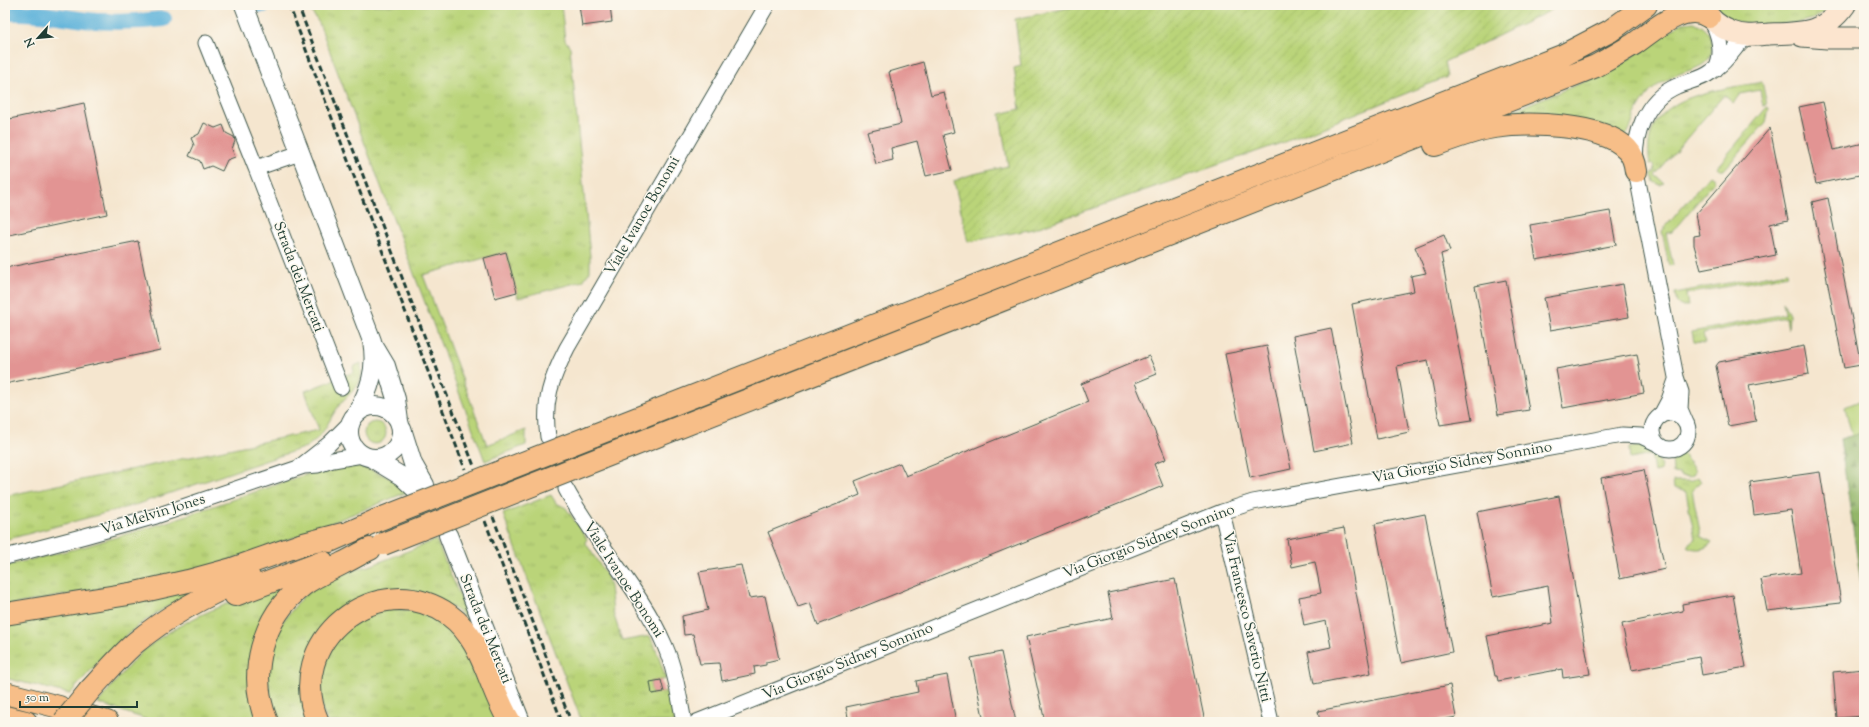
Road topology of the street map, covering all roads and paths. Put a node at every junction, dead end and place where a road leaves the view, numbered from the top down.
1 (244, 5) edge
2 (767, 5) edge
3 (1646, 5) edge
4 (1845, 5) edge
5 (1704, 11) edge
6 (1784, 34) junction
7 (1755, 35) junction
8 (1864, 38) edge
9 (206, 43) dead end
10 (1716, 68) junction
11 (300, 153) junction
12 (256, 168) junction
13 (1636, 171) junction
14 (1296, 184) junction
15 (370, 338) junction
16 (1676, 377) junction
17 (341, 386) dead end
18 (1659, 417) junction
19 (354, 418) junction
20 (1686, 423) junction
21 (400, 424) junction
22 (1622, 435) junction
23 (548, 437) dead end
24 (1656, 443) junction
25 (367, 457) junction
26 (300, 467) junction
27 (566, 489) dead end
28 (1222, 512) junction
29 (343, 534) junction
30 (448, 535) dead end
31 (377, 546) junction
32 (5, 556) edge
33 (179, 613) junction
34 (5, 614) edge
35 (5, 693) edge
36 (61, 715) edge
37 (5, 717) edge
38 (26, 722) edge
39 (267, 722) edge
40 (318, 722) edge
41 (510, 722) edge
42 (521, 722) edge
43 (684, 722) edge
44 (697, 722) edge
45 (1271, 722) edge

1 - 11 street
2 - 23 street, Viale Ivanoe Bonomi
3 - 29 highway, bridge
4 - 6 main road
5 - 7 main road
5 - 10 street
5 - 14 highway
6 - 7 main road
6 - 8 main road
7 - 10 street
9 - 12 street, Strada dei Mercati
10 - 13 street
11 - 12 street
11 - 15 street
12 - 17 street, Strada dei Mercati
13 - 14 highway
13 - 16 street
14 - 31 highway, bridge
15 - 19 street
15 - 21 street
16 - 18 street
16 - 20 street
18 - 20 street
18 - 22 street, Via Giorgio Sidney Sonnino
18 - 24 street
19 - 21 street
19 - 25 street
19 - 26 street, Via Melvin Jones
20 - 24 street
21 - 25 street
21 - 25 street
22 - 24 street, Via Giorgio Sidney Sonnino
22 - 28 street, Via Giorgio Sidney Sonnino
25 - 26 street, Via Melvin Jones
26 - 32 street, Via Melvin Jones
27 - 43 street, Viale Ivanoe Bonomi
28 - 44 street, Via Giorgio Sidney Sonnino
28 - 45 street, Via Francesco Saverio Nitti
29 - 33 highway
29 - 34 highway
30 - 42 street, Strada dei Mercati
31 - 33 highway
31 - 39 highway
33 - 36 highway, bridge
35 - 36 highway
37 - 38 highway
40 - 41 highway

